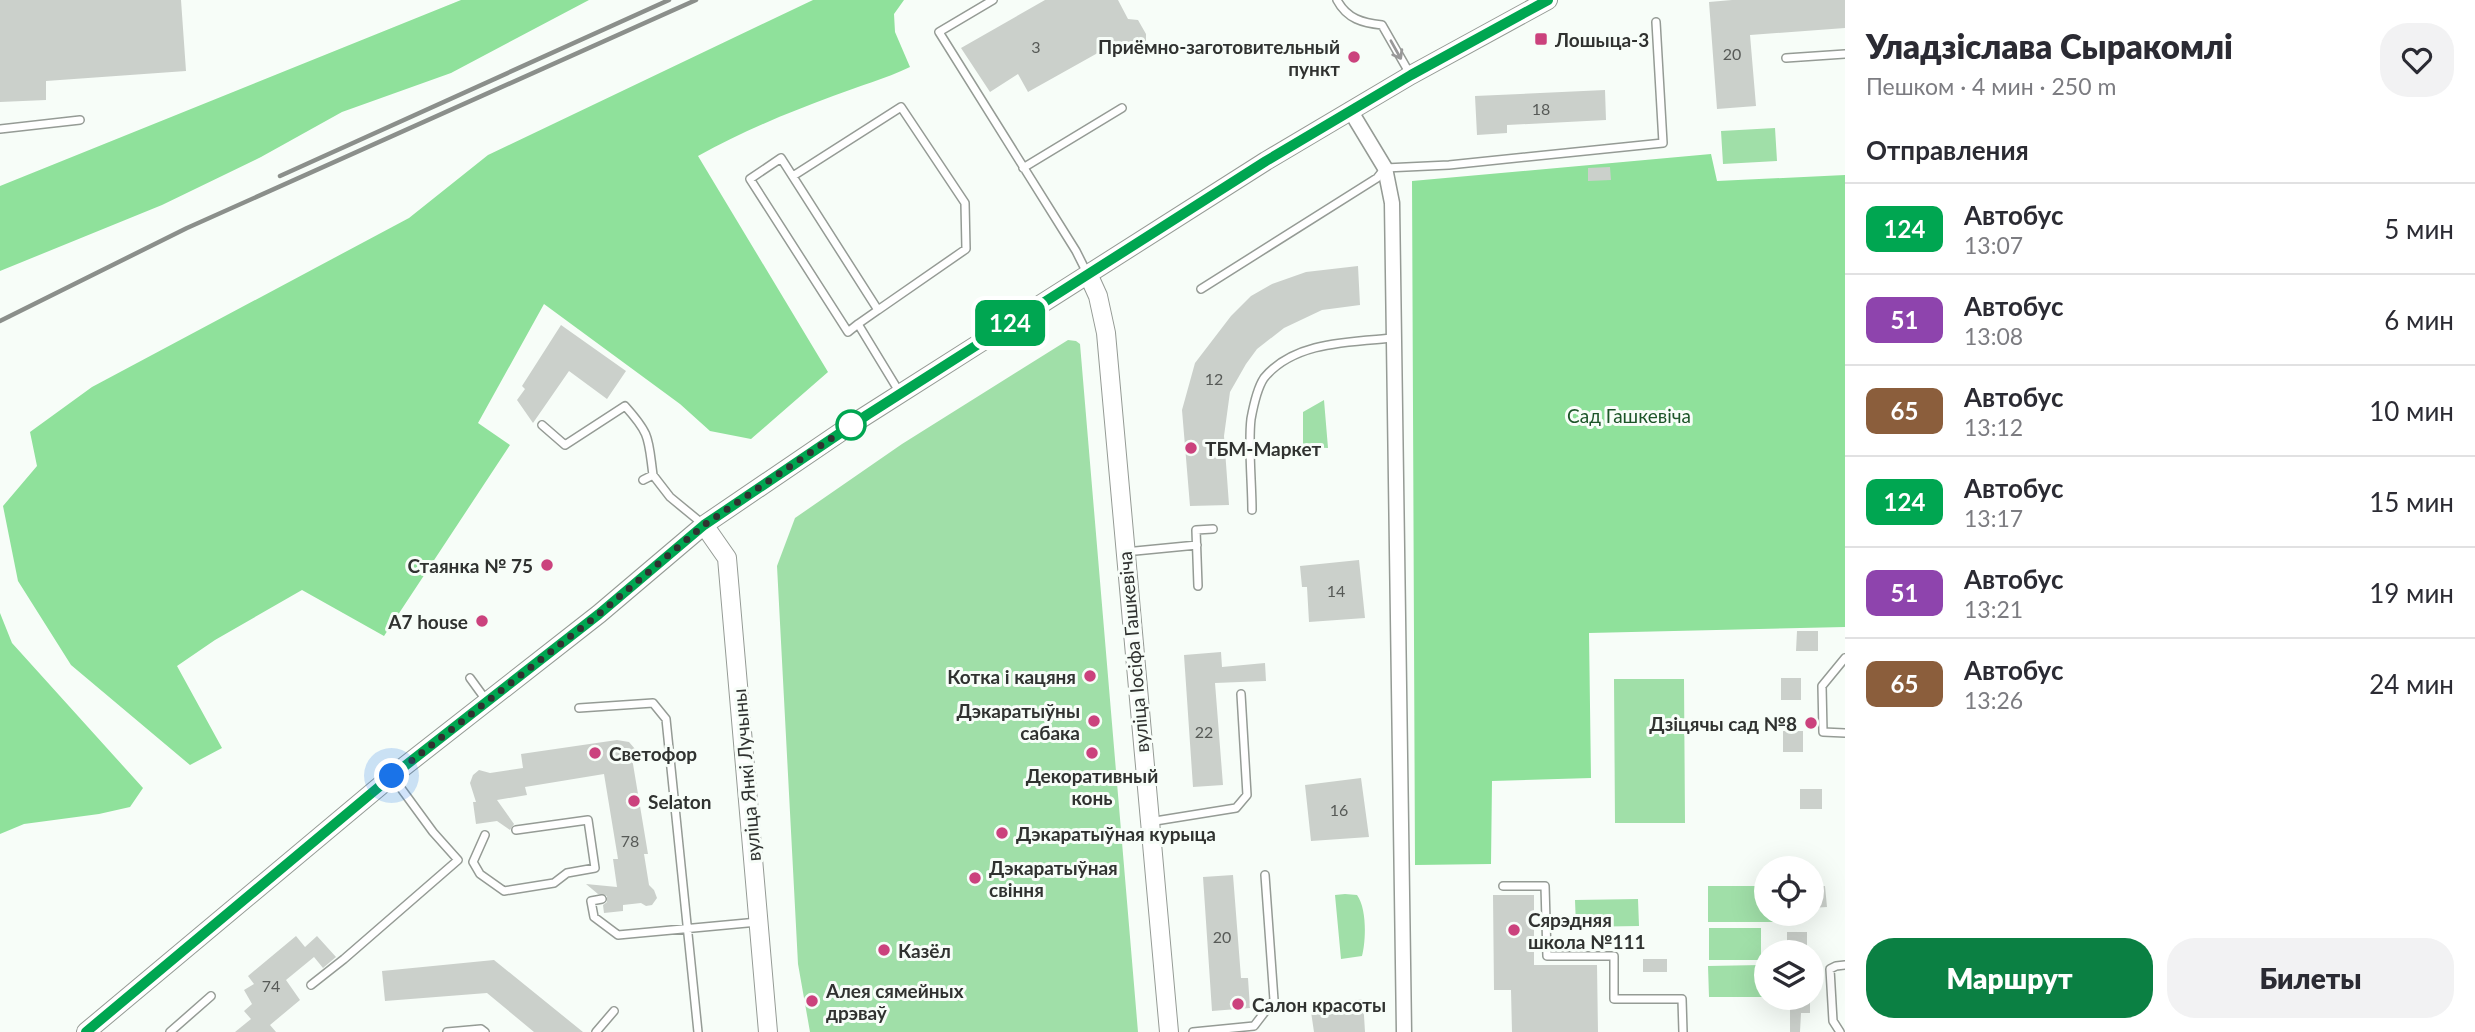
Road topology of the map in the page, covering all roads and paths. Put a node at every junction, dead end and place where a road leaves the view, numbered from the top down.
1 (993, 0) edge
2 (1337, 0) edge
3 (1548, 0) edge
4 (1656, 22) dead end
5 (1845, 54) edge
6 (1786, 58) dead end
7 (1411, 75) junction
8 (1122, 108) dead end
9 (1350, 110) junction
10 (80, 120) dead end
11 (0, 129) edge
12 (1023, 167) junction
13 (1385, 168) junction
14 (793, 176) junction
15 (1088, 274) junction
16 (1201, 289) dead end
17 (878, 310) junction
18 (858, 324) junction
19 (1394, 338) junction
20 (901, 393) junction
21 (542, 425) dead end
22 (653, 475) junction
23 (643, 480) dead end
24 (1252, 510) dead end
25 (704, 525) junction
26 (1213, 529) dead end
27 (1197, 545) junction
28 (1124, 552) junction
29 (1198, 586) dead end
30 (1845, 658) edge
31 (470, 678) dead end
32 (1241, 694) dead end
33 (486, 701) junction
34 (579, 708) dead end
35 (1845, 733) edge
36 (392, 776) junction
37 (1149, 822) junction
38 (516, 830) dead end
39 (485, 835) dead end
40 (458, 860) junction
41 (473, 862) junction
42 (1265, 875) dead end
43 (1503, 886) dead end
44 (602, 899) dead end
45 (759, 922) junction
46 (688, 929) junction
47 (1845, 965) edge
48 (311, 985) dead end
49 (211, 996) dead end
50 (614, 1011) dead end
51 (86, 1032) edge
52 (170, 1032) edge
53 (446, 1032) edge
54 (485, 1032) edge
55 (596, 1032) edge
56 (698, 1032) edge
57 (768, 1032) edge
58 (1169, 1032) edge
59 (1193, 1032) edge
60 (1404, 1032) edge
61 (1683, 1032) edge
62 (1840, 1032) edge

1 - 12 lane
2 -> 7 lane
3 - 7 street
4 - 13 lane
5 - 6 lane
7 - 9 street
8 - 12 lane
9 - 13 street
9 - 15 street
10 - 11 lane
12 - 15 lane
13 - 16 lane
13 - 19 street
14 - 17 lane
14 - 17 lane
14 - 18 lane
15 - 20 street
15 - 28 street, вуліца Іосіфа Гашкевіча
17 - 18 lane
18 - 20 lane
19 - 24 lane
19 - 60 street
20 - 25 street
21 - 22 lane
22 - 23 lane
22 - 25 lane
25 - 33 street
25 - 45 street, вуліца Янкі Лучыны
26 - 27 lane
27 - 28 lane
27 - 29 lane
28 - 37 street, вуліца Іосіфа Гашкевіча
30 - 35 lane
31 - 33 lane
32 - 37 lane
33 - 36 street
34 - 46 lane
36 - 40 lane
36 - 51 street
37 - 58 street, вуліца Іосіфа Гашкевіча
38 - 41 lane
39 - 41 lane
40 - 41 lane
40 - 48 lane
42 - 59 lane
43 - 61 lane
44 - 46 lane
45 - 46 lane
45 - 57 street, вуліца Янкі Лучыны
46 - 56 lane
47 - 62 lane
49 - 52 lane
50 - 55 lane
53 - 54 lane

